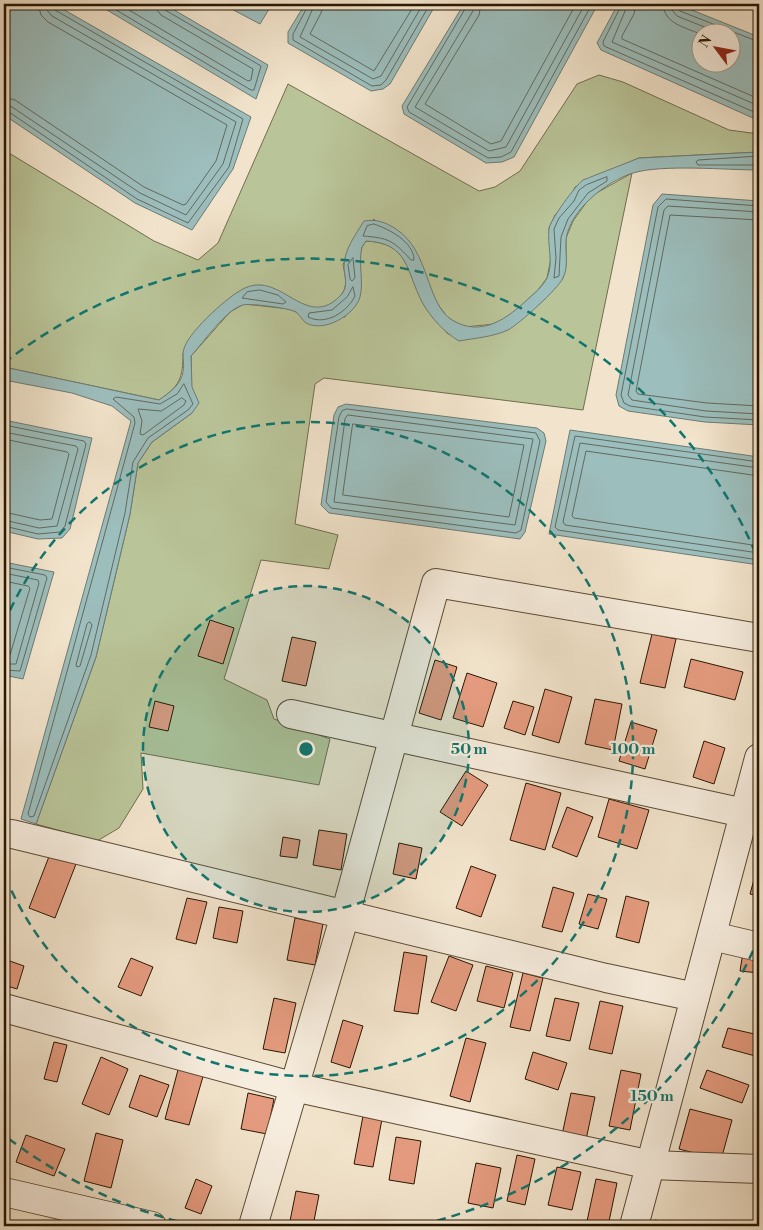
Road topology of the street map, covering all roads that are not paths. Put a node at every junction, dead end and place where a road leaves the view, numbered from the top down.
1 (759, 638) edge
2 (291, 714) dead end
3 (394, 737) junction
4 (759, 758) edge
5 (744, 813) junction
6 (12, 834) dead end
7 (345, 915) junction
8 (712, 936) junction
9 (759, 947) edge
10 (696, 996) junction
11 (4, 1008) edge
12 (293, 1086) junction
13 (651, 1165) junction
14 (759, 1169) edge
15 (4, 1192) edge
16 (152, 1226) edge
17 (253, 1226) edge
18 (634, 1226) edge

1 - 3 street
2 - 3 street
3 - 5 street
3 - 7 street
4 - 5 street
5 - 8 street
6 - 7 street
7 - 10 street
7 - 12 street
8 - 9 street
8 - 10 street
10 - 13 street
11 - 12 street
12 - 13 street
12 - 17 street
13 - 14 street
13 - 18 street
15 - 16 street

